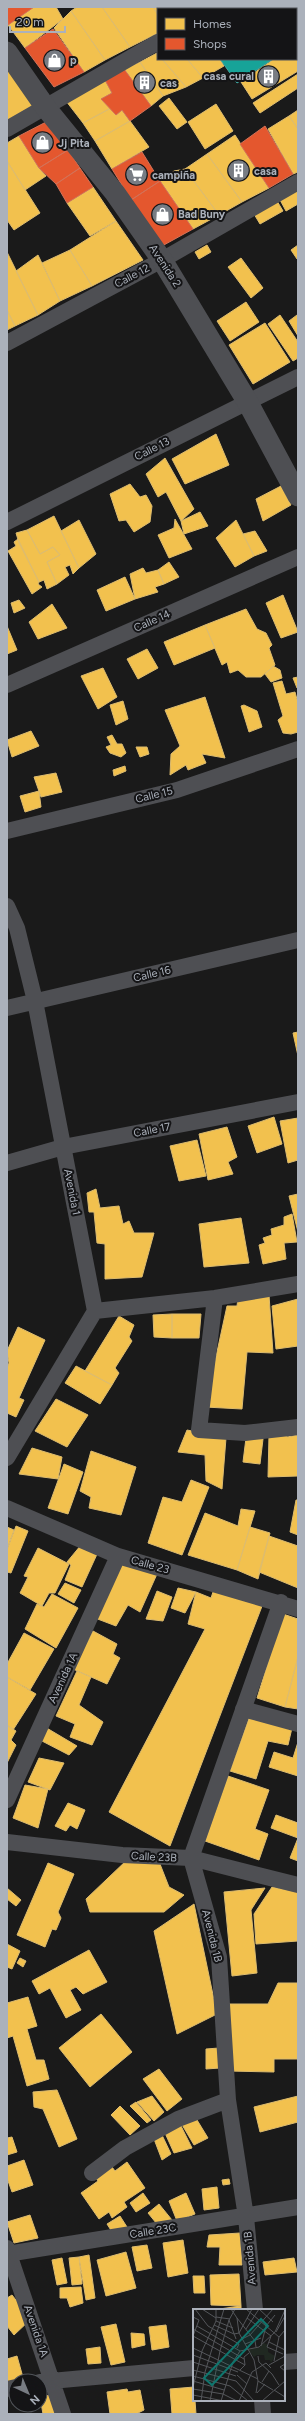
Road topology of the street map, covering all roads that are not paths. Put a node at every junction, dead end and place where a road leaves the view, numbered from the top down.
1 (157, 43) edge
2 (7, 52) edge
3 (46, 108) junction
4 (7, 129) edge
5 (298, 182) edge
6 (162, 260) junction
7 (7, 343) edge
8 (298, 377) edge
9 (247, 401) junction
10 (298, 496) edge
11 (7, 522) edge
12 (298, 557) edge
13 (7, 686) edge
14 (298, 749) edge
15 (7, 831) edge
16 (7, 906) edge
17 (298, 940) edge
18 (35, 1001) junction
19 (7, 1008) edge
20 (298, 1102) edge
21 (63, 1147) junction
22 (7, 1163) edge
23 (298, 1284) edge
24 (215, 1298) junction
25 (95, 1311) junction
26 (298, 1427) edge
27 (7, 1458) edge
28 (7, 1508) edge
29 (118, 1556) junction
30 (281, 1602) junction
31 (298, 1609) edge
32 (243, 1710) junction
33 (298, 1724) edge
34 (7, 1800) edge
35 (7, 1842) edge
36 (191, 1858) junction
37 (298, 1885) edge
38 (228, 2100) junction
39 (92, 2172) dead end
40 (298, 2207) edge
41 (246, 2217) junction
42 (8, 2252) edge
43 (255, 2309) edge
44 (298, 2361) edge
45 (285, 2362) edge
46 (193, 2368) edge
47 (44, 2373) edge
48 (48, 2381) edge
49 (48, 2385) edge
50 (262, 2401) edge
51 (63, 2414) edge
52 (263, 2414) edge

1 - 3 street
2 - 3 street, Avenida 2
3 - 4 street
3 - 6 street, Avenida 2
5 - 6 street, Calle 12
6 - 7 street, Calle 12
6 - 9 street, Avenida 2
8 - 9 street, Calle 13
9 - 10 street, Avenida 2
9 - 11 street, Calle 13
12 - 13 street, Calle 14
14 - 15 street, Calle 15
16 - 18 street, Avenida 1
17 - 18 street, Calle 16
18 - 19 street, Calle 16
18 - 21 street, Avenida 1
20 - 21 street, Calle 17
21 - 22 street, Calle 17
21 - 25 street, Avenida 1
23 - 24 street
24 - 25 street
24 - 26 street
25 - 27 street
28 - 29 street, Calle 23
29 - 30 street, Calle 23
29 - 34 street, Avenida 1A
30 - 31 street, Calle 23
30 - 32 street
32 - 33 street
32 - 36 street
35 - 36 street, Calle 23B
36 - 37 street, Calle 23B
36 - 38 street, Avenida 1B
38 - 39 street
38 - 41 street, Avenida 1B
40 - 41 street, Calle 23C
41 - 42 street, Calle 23C
41 - 43 street, Avenida 1B
42 - 47 street, Avenida 1A
44 - 45 street
46 - 48 street
49 - 51 street, Avenida 1A
50 - 52 street

